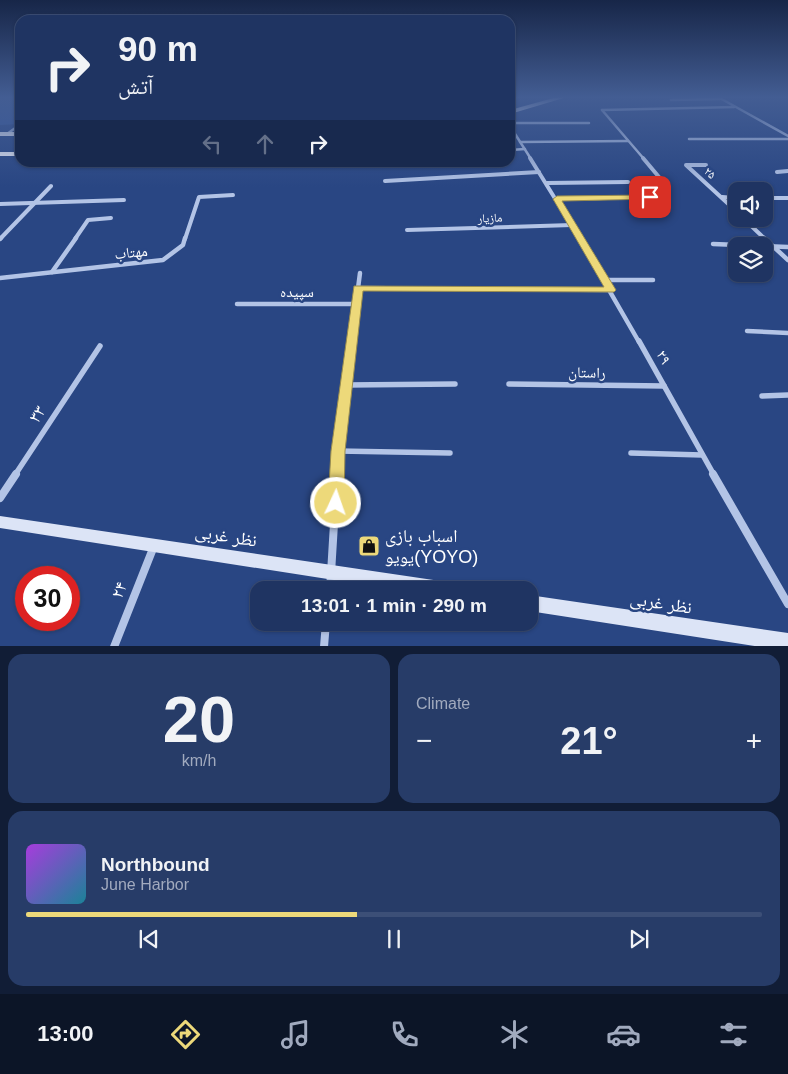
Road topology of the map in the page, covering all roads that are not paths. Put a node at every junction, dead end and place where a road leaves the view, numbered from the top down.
1 (616, 127) edge
2 (769, 127) edge
3 (515, 134) edge
4 (788, 138) edge
5 (689, 139) dead end
6 (628, 141) junction
7 (520, 142) junction
8 (525, 149) junction
9 (515, 150) edge
10 (0, 154) edge
11 (15, 154) edge
12 (706, 165) dead end
13 (540, 172) junction
14 (777, 172) dead end
15 (788, 172) edge
16 (385, 181) dead end
17 (628, 182) dead end
18 (547, 184) junction
19 (52, 186) dead end
20 (233, 195) dead end
21 (722, 197) junction
22 (728, 197) edge
23 (773, 198) edge
24 (788, 198) edge
25 (557, 199) junction
26 (124, 200) dead end
27 (36, 203) junction
28 (728, 203) edge
29 (0, 204) edge
30 (111, 218) dead end
31 (572, 225) junction
32 (753, 227) edge
33 (407, 230) dead end
34 (763, 237) edge
35 (0, 239) edge
36 (713, 244) dead end
37 (728, 244) edge
38 (773, 246) joint
39 (788, 247) edge
40 (788, 260) edge
41 (52, 272) junction
42 (360, 274) dead end
43 (0, 278) edge
44 (605, 280) junction
45 (653, 280) dead end
46 (358, 288) junction
47 (611, 290) junction
48 (237, 304) dead end
49 (356, 304) junction
50 (747, 330) dead end
51 (788, 334) edge
52 (100, 346) dead end
53 (455, 384) dead end
54 (509, 384) dead end
55 (346, 386) junction
56 (664, 386) junction
57 (788, 395) edge
58 (762, 396) dead end
59 (338, 451) junction
60 (631, 453) dead end
61 (450, 454) dead end
62 (702, 455) junction
63 (0, 498) edge
64 (0, 522) edge
65 (154, 546) junction
66 (332, 572) junction
67 (331, 581) edge
68 (390, 581) edge
69 (538, 603) edge
70 (788, 604) edge
71 (325, 631) edge
72 (788, 642) edge
73 (114, 646) edge
74 (324, 646) edge

1 - 6 street
2 - 4 street
3 - 7 street, ۲۹
4 - 5 street
6 - 7 street
6 - 25 street
7 - 8 street, ۲۹
8 - 9 street
8 - 13 street, ۲۹
10 - 11 main road
12 - 21 street, ۲۵
13 - 16 street
13 - 18 street, ۲۹
14 - 15 street
17 - 18 street
18 - 25 street, ۲۹
19 - 27 street
20 - 41 street, مهتاب
21 - 22 street
21 - 28 street, ۲۵
23 - 24 street
25 - 31 street, ۲۹
26 - 27 street
27 - 29 street
27 - 35 street
30 - 41 street
31 - 33 street, مازیار
31 - 44 street, ۲۹
32 - 34 street
36 - 37 street
38 - 39 street
38 - 40 street
41 - 43 street, مهتاب
42 - 46 street
44 - 45 street
44 - 47 street, ۲۹
46 - 47 street
46 - 49 street
47 - 56 street, ۲۹
48 - 49 street, سپیده
49 - 55 street
50 - 51 street
52 - 63 street, ۳۳
53 - 55 street
54 - 56 street, راستان
55 - 59 street
56 - 62 street, ۲۹
57 - 58 street
59 - 61 street
59 - 66 street
60 - 62 street
62 - 70 street, ۲۹
64 - 65 main road, نظر غربی
65 - 66 main road, نظر غربی
65 - 73 street, ۲۴
66 - 67 street
66 - 68 main road, نظر غربی
69 - 72 main road, نظر غربی
71 - 74 street

